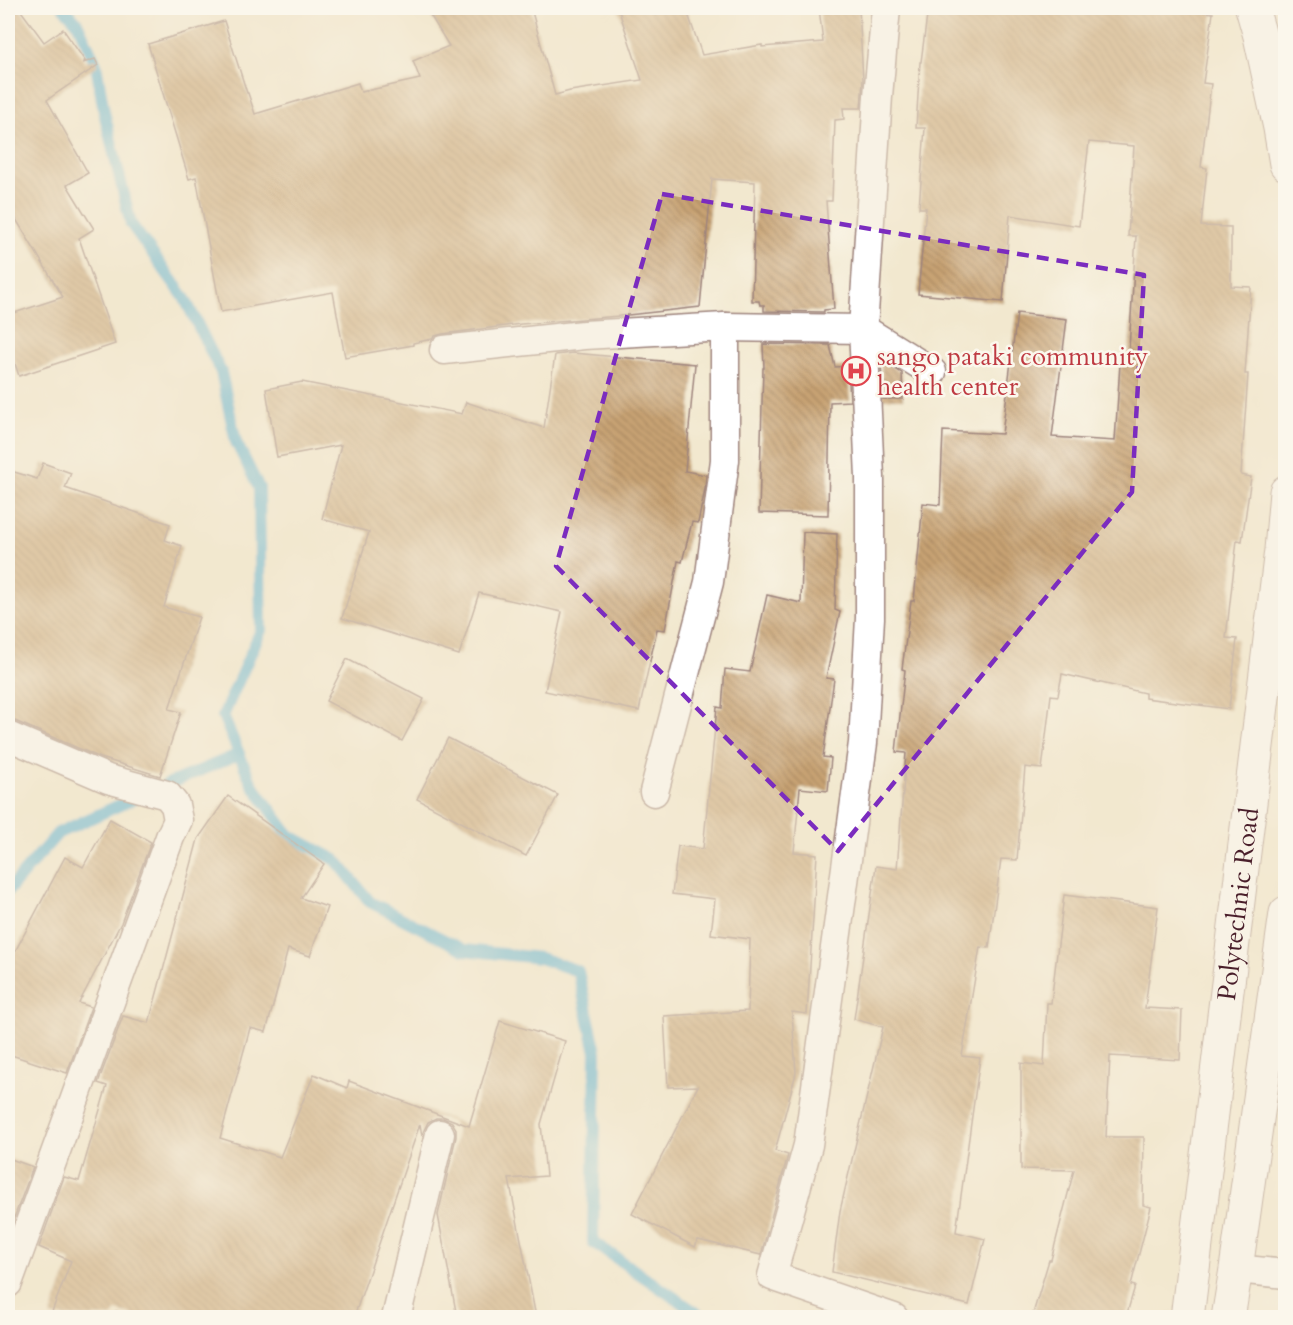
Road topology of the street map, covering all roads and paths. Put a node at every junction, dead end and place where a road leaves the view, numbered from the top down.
1 (886, 8) edge
2 (1252, 8) edge
3 (1286, 164) edge
4 (724, 327) junction
5 (863, 329) junction
6 (444, 350) dead end
7 (932, 372) dead end
8 (1286, 492) edge
9 (8, 736) edge
10 (654, 792) dead end
11 (1286, 913) edge
12 (440, 1134) dead end
13 (1236, 1269) junction
14 (1286, 1274) edge
15 (8, 1283) edge
16 (396, 1317) edge
17 (894, 1317) edge
18 (1187, 1317) edge
19 (1228, 1317) edge

1 - 5 street
2 - 3 main road
4 - 5 street
4 - 6 street
4 - 10 street
5 - 7 street
5 - 17 street
8 - 18 main road, Polytechnic Road
9 - 15 street
11 - 13 main road, Polytechnic Road
12 - 16 street
13 - 14 street
13 - 19 main road, Polytechnic Road

